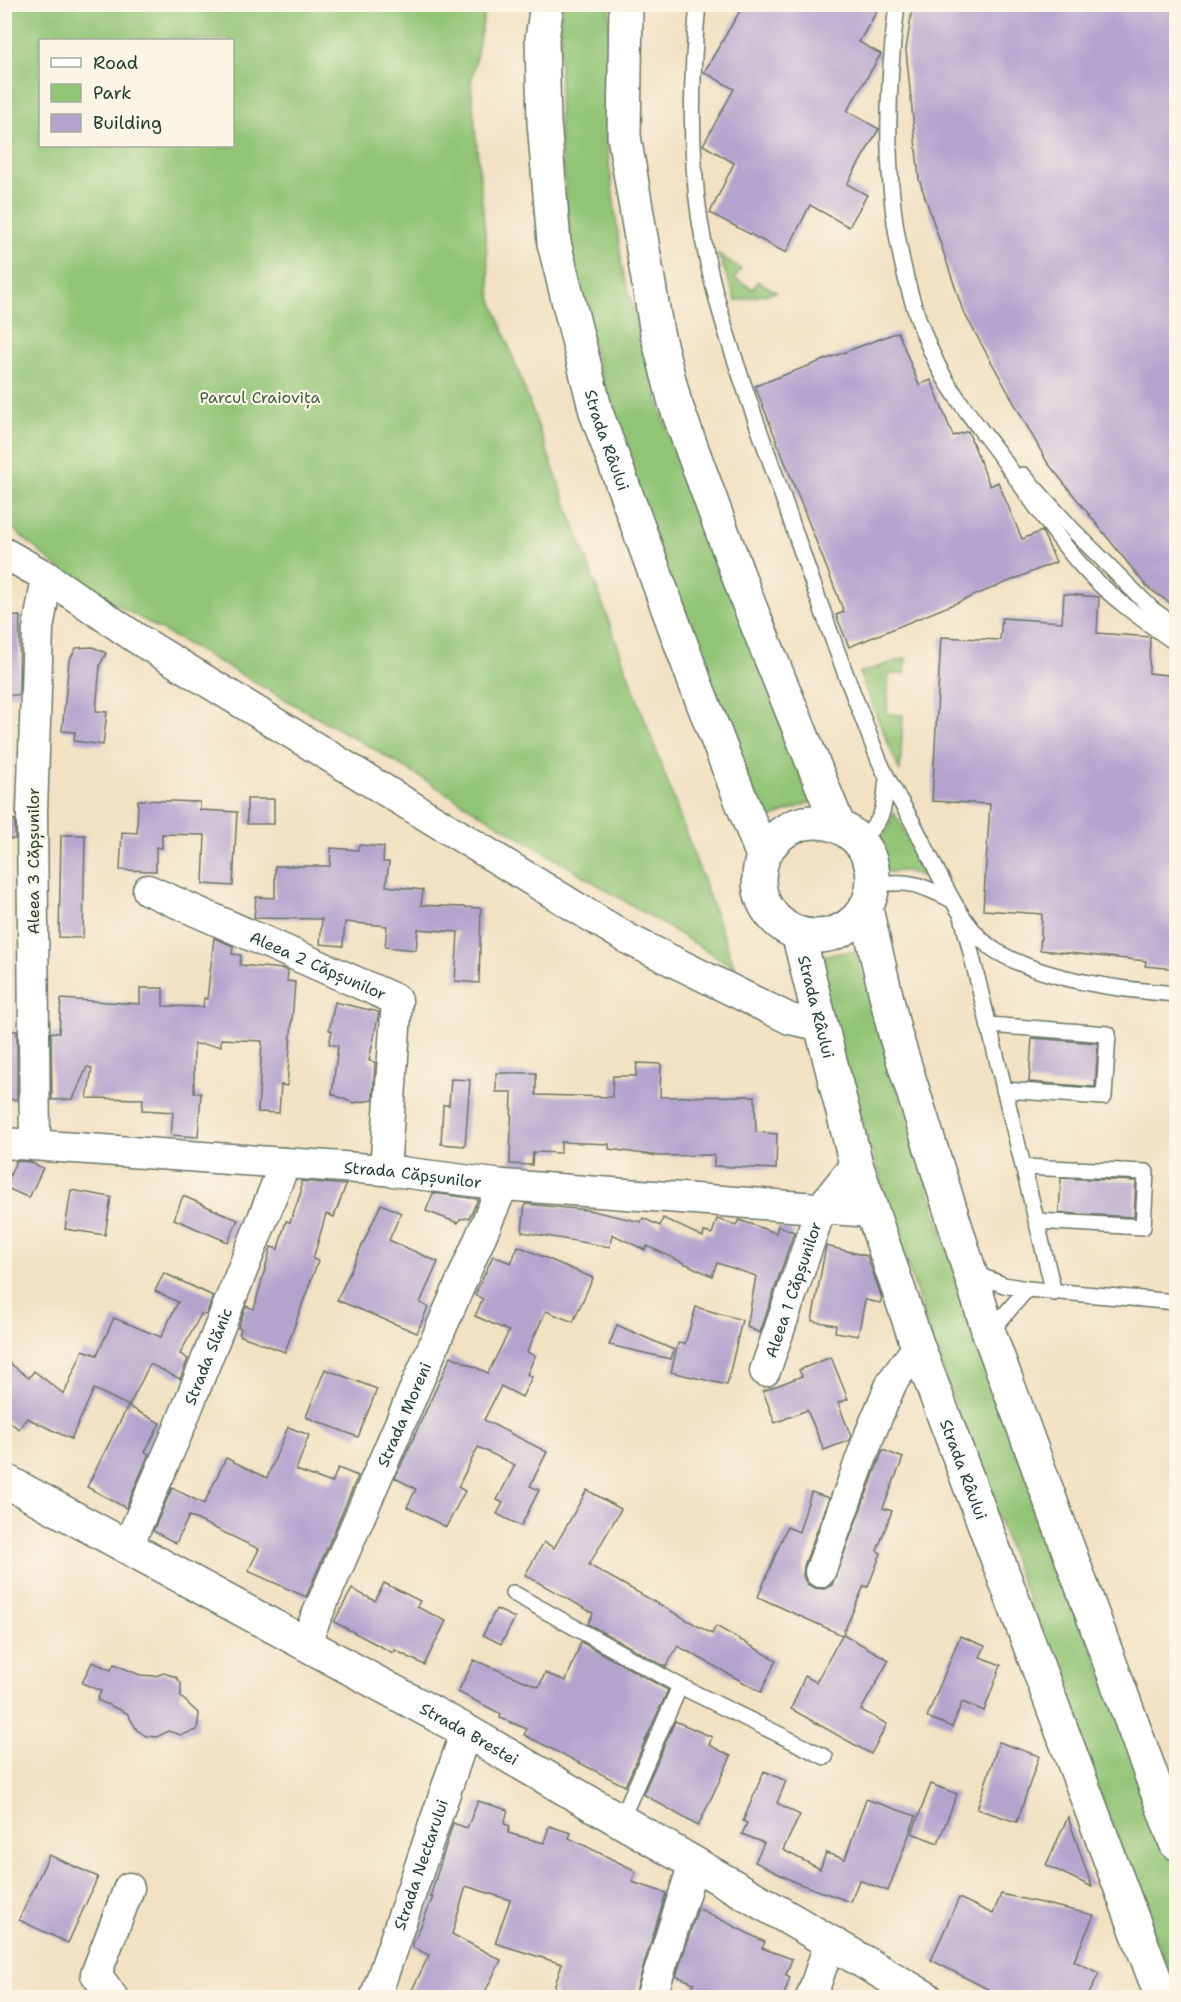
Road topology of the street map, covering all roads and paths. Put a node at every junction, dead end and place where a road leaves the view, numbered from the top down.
1 (547, 4) edge
2 (626, 4) edge
3 (698, 4) edge
4 (897, 4) edge
5 (994, 448) junction
6 (4, 553) edge
7 (47, 577) junction
8 (1176, 626) edge
9 (1176, 643) edge
10 (887, 778) junction
11 (849, 832) junction
12 (763, 856) junction
13 (148, 890) dead end
14 (870, 897) junction
15 (956, 906) junction
16 (798, 933) junction
17 (1176, 994) edge
18 (819, 1025) junction
19 (988, 1025) junction
20 (1004, 1090) junction
21 (4, 1143) edge
22 (35, 1145) junction
23 (285, 1163) junction
24 (856, 1164) junction
25 (1023, 1167) junction
26 (385, 1170) junction
27 (503, 1185) junction
28 (821, 1208) junction
29 (872, 1212) junction
30 (1036, 1221) junction
31 (970, 1272) junction
32 (1027, 1289) junction
33 (1054, 1293) junction
34 (1176, 1302) edge
35 (989, 1333) junction
36 (918, 1347) junction
37 (765, 1371) dead end
38 (4, 1480) edge
39 (127, 1548) junction
40 (820, 1572) dead end
41 (513, 1593) dead end
42 (305, 1643) junction
43 (680, 1686) junction
44 (466, 1731) junction
45 (825, 1756) dead end
46 (621, 1820) junction
47 (1176, 1843) edge
48 (694, 1863) junction
49 (129, 1888) dead end
50 (830, 1942) junction
51 (113, 1998) edge
52 (375, 1998) edge
53 (651, 1998) edge
54 (811, 1998) edge
55 (926, 1998) edge
56 (1162, 1998) edge

1 - 12 main road, Strada Râului
2 - 11 main road
3 - 10 lane
4 - 5 lane
5 - 8 lane
5 - 9 lane
6 - 7 street
7 - 18 street
7 - 22 street, Aleea 3 Căpșunilor
10 - 11 lane
10 - 15 lane
11 - 12 main road
11 - 14 main road
12 - 16 main road, Strada Râului
13 - 26 street, Aleea 2 Căpșunilor
14 - 15 lane
14 - 16 main road, Strada Râului
14 - 31 main road
15 - 17 lane
15 - 19 lane
16 - 18 main road, Strada Râului
18 - 24 main road, Strada Râului
19 - 20 lane
19 - 20 lane
20 - 25 lane
21 - 22 street, Strada Căpșunilor
22 - 23 street, Strada Căpșunilor
23 - 26 street, Strada Căpșunilor
23 - 39 street, Strada Slănic
24 - 28 street
24 - 29 main road, Strada Râului
25 - 30 lane
25 - 30 lane
26 - 27 street, Strada Căpșunilor
27 - 28 street, Strada Căpșunilor
27 - 42 street, Strada Moreni
28 - 29 street, Strada Căpșunilor
28 - 37 street, Aleea 1 Căpșunilor
29 - 36 main road, Strada Râului
30 - 33 lane
31 - 32 lane
31 - 35 main road
32 - 33 lane
32 - 35 lane
33 - 34 lane
35 - 47 main road
36 - 40 street
36 - 56 main road, Strada Râului
38 - 39 main road, Strada Brestei
39 - 42 main road, Strada Brestei
41 - 43 lane
42 - 44 main road, Strada Brestei
43 - 45 lane
43 - 46 lane
44 - 46 main road, Strada Brestei
44 - 52 street, Strada Nectarului
46 - 48 main road, Strada Brestei
48 - 50 main road, Strada Brestei
48 - 53 street
49 - 51 street
50 - 54 street
50 - 55 main road, Strada Brestei

